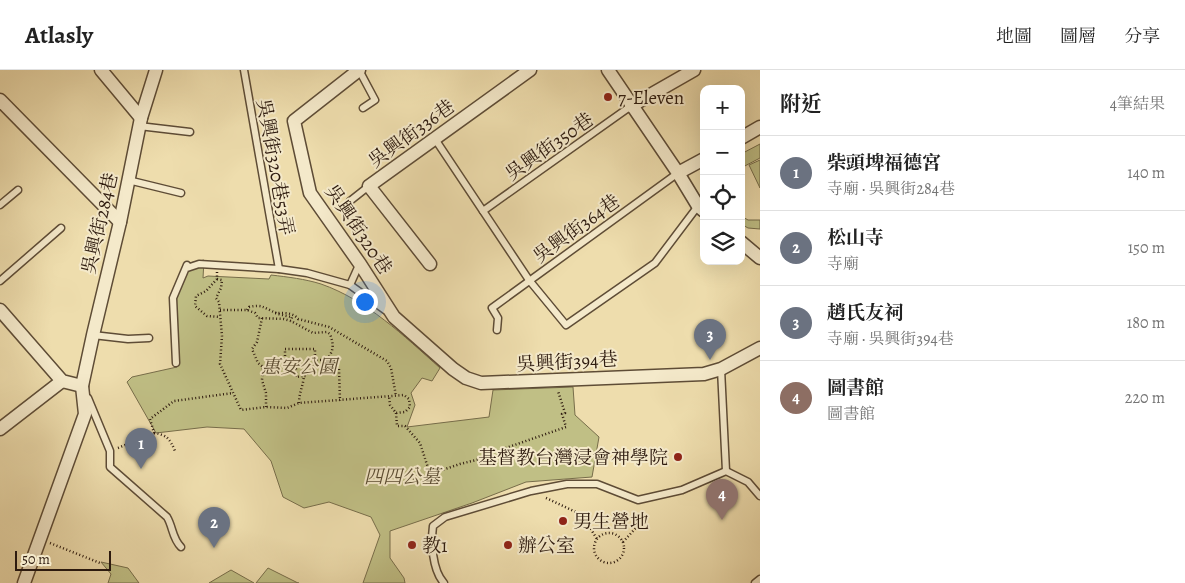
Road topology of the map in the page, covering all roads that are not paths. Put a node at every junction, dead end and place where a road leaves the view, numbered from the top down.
1 (101, 70) edge
2 (156, 70) edge
3 (244, 70) edge
4 (359, 70) edge
5 (530, 70) edge
6 (608, 70) edge
7 (691, 71) edge
8 (0, 100) edge
9 (631, 106) junction
10 (363, 108) dead end
11 (140, 122) junction
12 (760, 127) edge
13 (190, 132) dead end
14 (745, 136) edge
15 (435, 139) junction
16 (700, 161) edge
17 (678, 173) junction
18 (128, 180) junction
19 (369, 186) junction
20 (18, 190) dead end
21 (181, 193) dead end
22 (350, 201) dead end
23 (0, 205) edge
24 (700, 206) edge
25 (700, 209) edge
26 (483, 211) junction
27 (120, 222) junction
28 (60, 228) dead end
29 (745, 245) edge
30 (760, 258) edge
31 (360, 264) junction
32 (430, 264) dead end
33 (279, 268) junction
34 (529, 280) junction
35 (0, 281) edge
36 (350, 285) junction
37 (0, 310) edge
38 (394, 317) junction
39 (497, 330) dead end
40 (93, 335) junction
41 (149, 338) dead end
42 (760, 348) edge
43 (176, 363) dead end
44 (721, 369) junction
45 (62, 381) junction
46 (82, 386) junction
47 (0, 429) edge
48 (726, 471) junction
49 (760, 496) edge
50 (181, 547) dead end
51 (760, 579) edge
52 (24, 583) edge
53 (444, 583) edge
54 (755, 583) edge

1 - 11 street
2 - 11 street, 吳興街284巷
3 - 33 lane, 吳興街320巷53弄
4 - 10 lane
4 - 31 street, 吳興街320巷
5 - 15 street, 吳興街336巷
6 - 9 street
7 - 9 street
8 - 27 street
9 - 17 street
9 - 26 lane, 吳興街350巷
11 - 13 lane
11 - 18 street, 吳興街284巷
12 - 14 street
15 - 19 street, 吳興街336巷
15 - 26 lane
16 - 17 street
17 - 24 street
17 - 34 lane, 吳興街364巷
18 - 21 lane
18 - 27 street, 吳興街284巷
19 - 22 lane
19 - 32 street, 吳興街336巷
20 - 23 lane
25 - 34 lane
26 - 34 lane
27 - 40 street, 吳興街284巷
28 - 35 lane
29 - 30 street
31 - 36 lane
31 - 38 street, 吳興街320巷
33 - 36 lane
33 - 43 lane
34 - 39 lane, 吳興街364巷
36 - 38 lane
37 - 45 street
38 - 44 street, 吳興街394巷
40 - 41 lane
40 - 46 street, 吳興街284巷
42 - 44 street, 吳興街394巷
44 - 48 lane
45 - 46 street
45 - 47 street
46 - 50 lane
46 - 52 street, 吳興街284巷
48 - 49 lane
48 - 53 lane
51 - 54 lane

